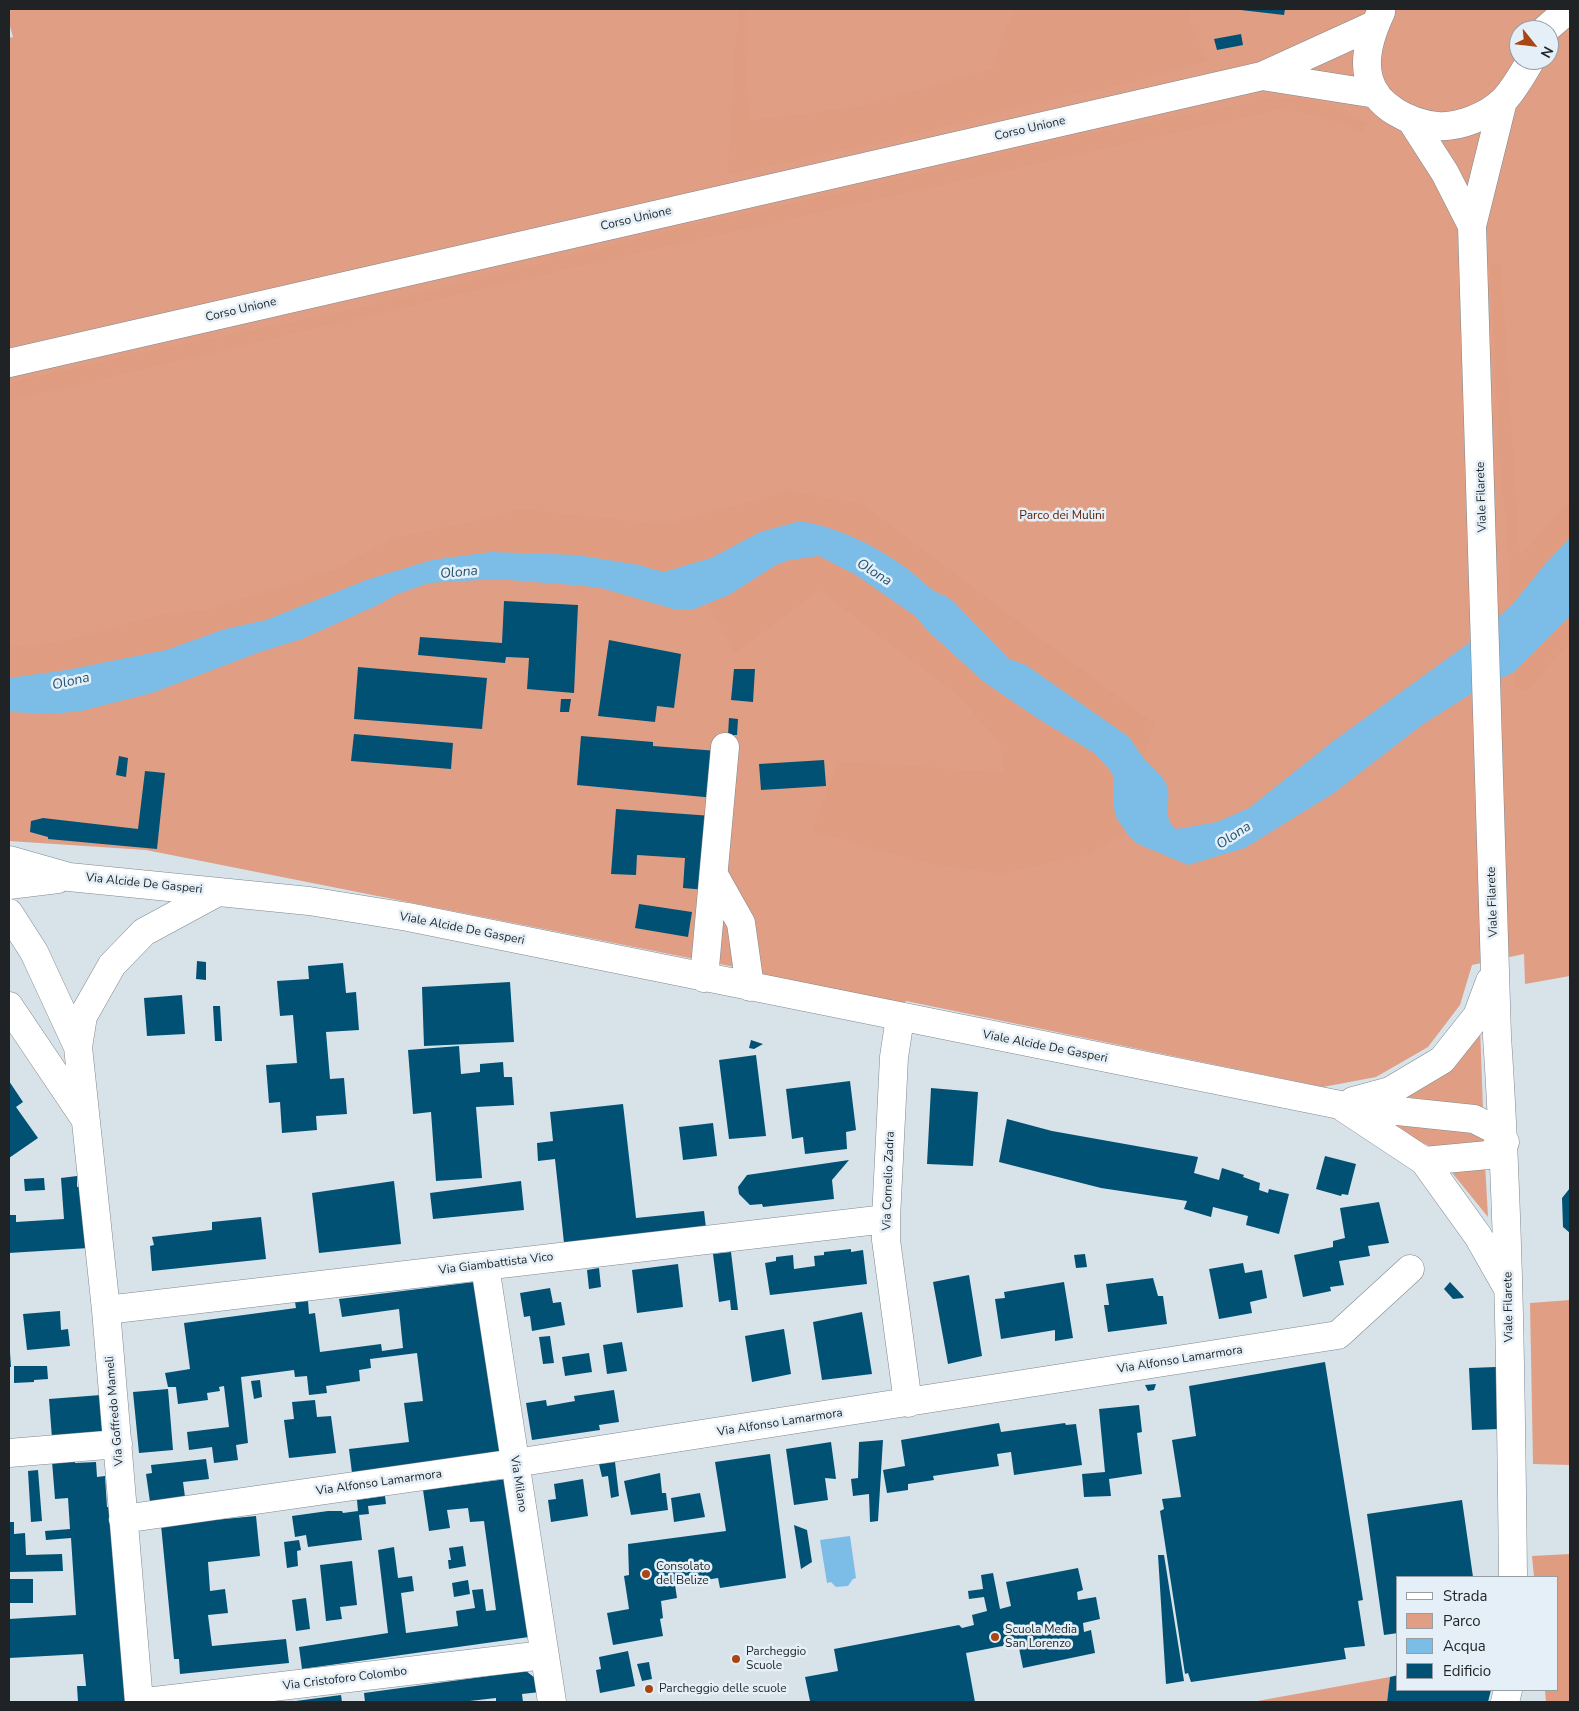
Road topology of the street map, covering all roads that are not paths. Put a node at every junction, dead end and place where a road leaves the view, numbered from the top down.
1 (1569, 9) edge
2 (1378, 17) edge
3 (1557, 20) edge
4 (1524, 70) edge
5 (1262, 76) junction
6 (1376, 94) junction
7 (1503, 101) junction
8 (1411, 120) junction
9 (1472, 226) junction
10 (9, 363) edge
11 (725, 748) dead end
12 (9, 860) edge
13 (714, 875) junction
14 (69, 877) junction
15 (9, 885) edge
16 (218, 892) junction
17 (9, 913) edge
18 (1495, 965) junction
19 (704, 978) junction
20 (750, 987) junction
21 (9, 1006) edge
22 (900, 1018) junction
23 (78, 1047) junction
24 (1340, 1105) junction
25 (85, 1120) junction
26 (1504, 1142) junction
27 (1424, 1161) junction
28 (886, 1219) junction
29 (485, 1266) junction
30 (1410, 1268) dead end
31 (1509, 1290) junction
32 (106, 1310) junction
33 (908, 1403) junction
34 (118, 1444) junction
35 (9, 1453) edge
36 (515, 1464) junction
37 (123, 1519) junction
38 (1513, 1576) edge
39 (544, 1655) junction
40 (139, 1702) edge
41 (146, 1702) edge
42 (552, 1702) edge

1 - 3 street
2 - 5 street, Corso Unione
2 - 6 street
4 - 7 street
5 - 6 street, Corso Unione
5 - 10 street, Corso Unione
6 - 8 street
7 - 8 street
7 - 9 street, Viale Filarete
8 - 9 street, Viale Filarete
9 - 18 street, Viale Filarete
11 - 13 street
12 - 14 street, Via Alcide De Gasperi
13 - 19 street
13 - 20 street
14 - 15 street, Via Alcide De Gasperi
14 - 16 street, Via Alcide De Gasperi
16 - 19 street, Viale Alcide De Gasperi
16 - 23 street, Via Goffredo Mameli
17 - 23 street, Via Goffredo Mameli
18 - 24 street, Viale Alcide De Gasperi
18 - 26 street, Viale Filarete
19 - 20 street, Viale Alcide De Gasperi
20 - 22 street, Viale Alcide De Gasperi
21 - 25 street, Via Goffredo Mameli
22 - 24 street, Viale Alcide De Gasperi
22 - 28 street, Via Cornelio Zadra
23 - 25 street, Via Goffredo Mameli
24 - 26 street, Viale Alcide De Gasperi
24 - 27 street, Viale Alcide De Gasperi
25 - 32 street, Via Goffredo Mameli
26 - 27 street
26 - 31 street, Viale Filarete
27 - 31 street, Viale Alcide De Gasperi
28 - 29 street, Via Giambattista Vico
28 - 33 street, Via Cornelio Zadra
29 - 32 street, Via Giambattista Vico
29 - 36 street, Via Milano
30 - 33 street, Via Alfonso Lamarmora
31 - 38 street, Viale Filarete
32 - 34 street, Via Goffredo Mameli
33 - 36 street, Via Alfonso Lamarmora
34 - 35 street
34 - 37 street, Via Goffredo Mameli
36 - 37 street, Via Alfonso Lamarmora
36 - 39 street, Via Milano
37 - 40 street, Via Goffredo Mameli
39 - 41 street, Via Cristoforo Colombo
39 - 42 street, Via Milano

